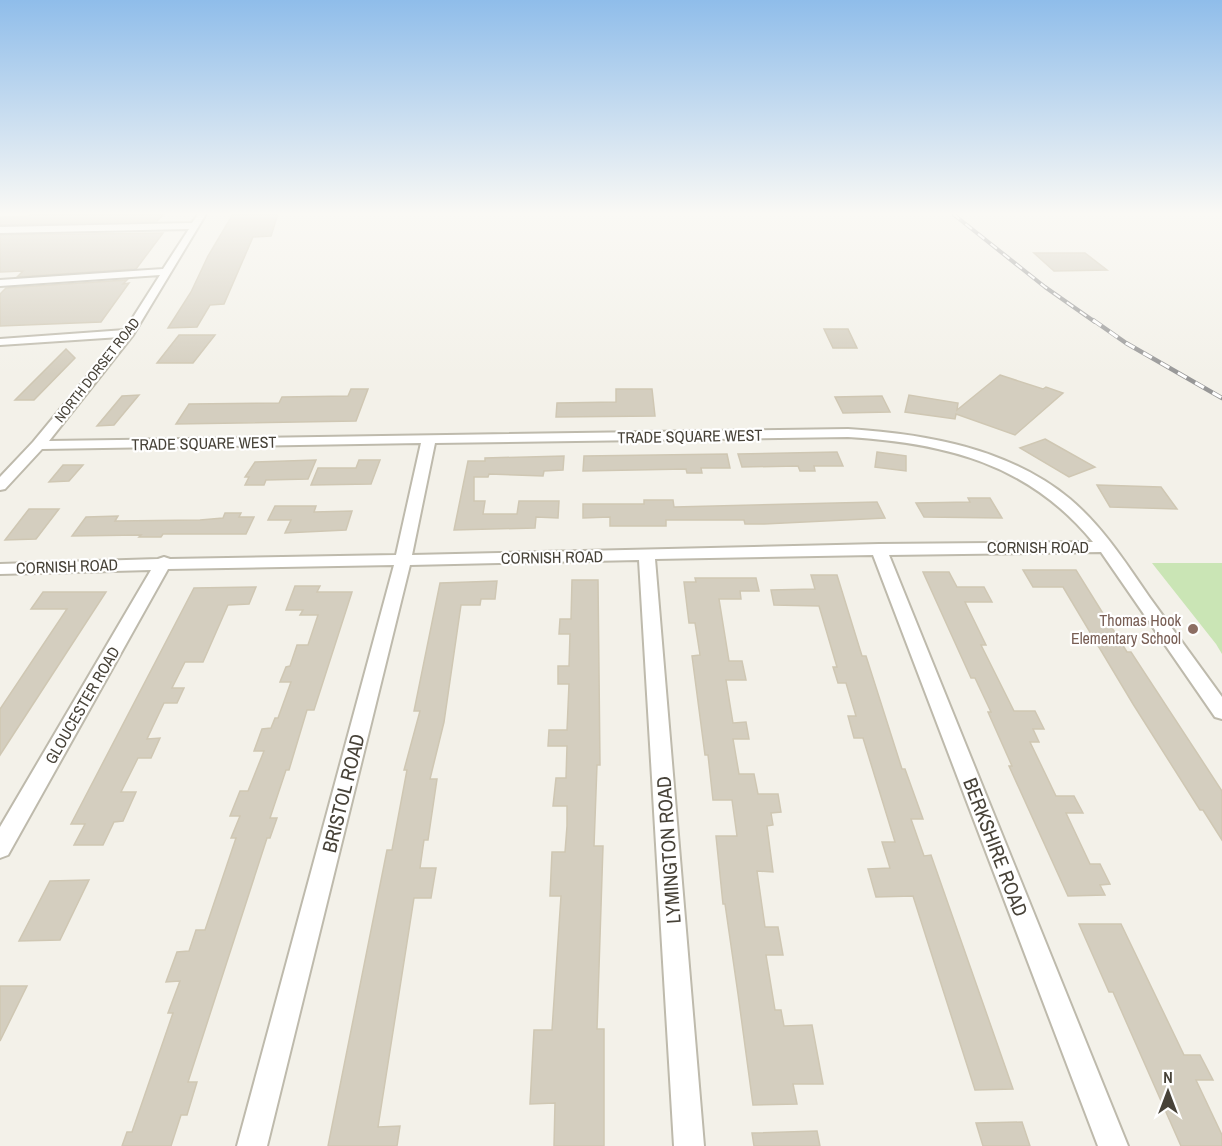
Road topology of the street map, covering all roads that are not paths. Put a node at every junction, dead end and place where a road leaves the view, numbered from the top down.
1 (167, 267) edge
2 (164, 272) junction
3 (0, 283) edge
4 (129, 333) junction
5 (0, 342) edge
6 (429, 439) junction
7 (38, 445) junction
8 (0, 486) edge
9 (1105, 547) junction
10 (879, 549) junction
11 (647, 555) junction
12 (404, 560) junction
13 (164, 562) junction
14 (0, 569) edge
15 (1222, 712) edge
16 (0, 848) edge
17 (252, 1146) edge
18 (689, 1146) edge
19 (1113, 1146) edge

1 - 2 street, NORTH DORSET ROAD
2 - 3 street
2 - 4 street, NORTH DORSET ROAD
4 - 5 street
4 - 7 street, NORTH DORSET ROAD
6 - 7 street, TRADE SQUARE WEST
6 - 9 street, TRADE SQUARE WEST
6 - 12 street, BRISTOL ROAD
7 - 8 street, NORTH DORSET ROAD
9 - 10 street, CORNISH ROAD
9 - 15 street, TRADE SQUARE WEST
10 - 11 street, CORNISH ROAD
10 - 19 street, BERKSHIRE ROAD
11 - 12 street, CORNISH ROAD
11 - 18 street, LYMINGTON ROAD
12 - 13 street, CORNISH ROAD
12 - 17 street, BRISTOL ROAD
13 - 14 street, CORNISH ROAD
13 - 16 street, GLOUCESTER ROAD

